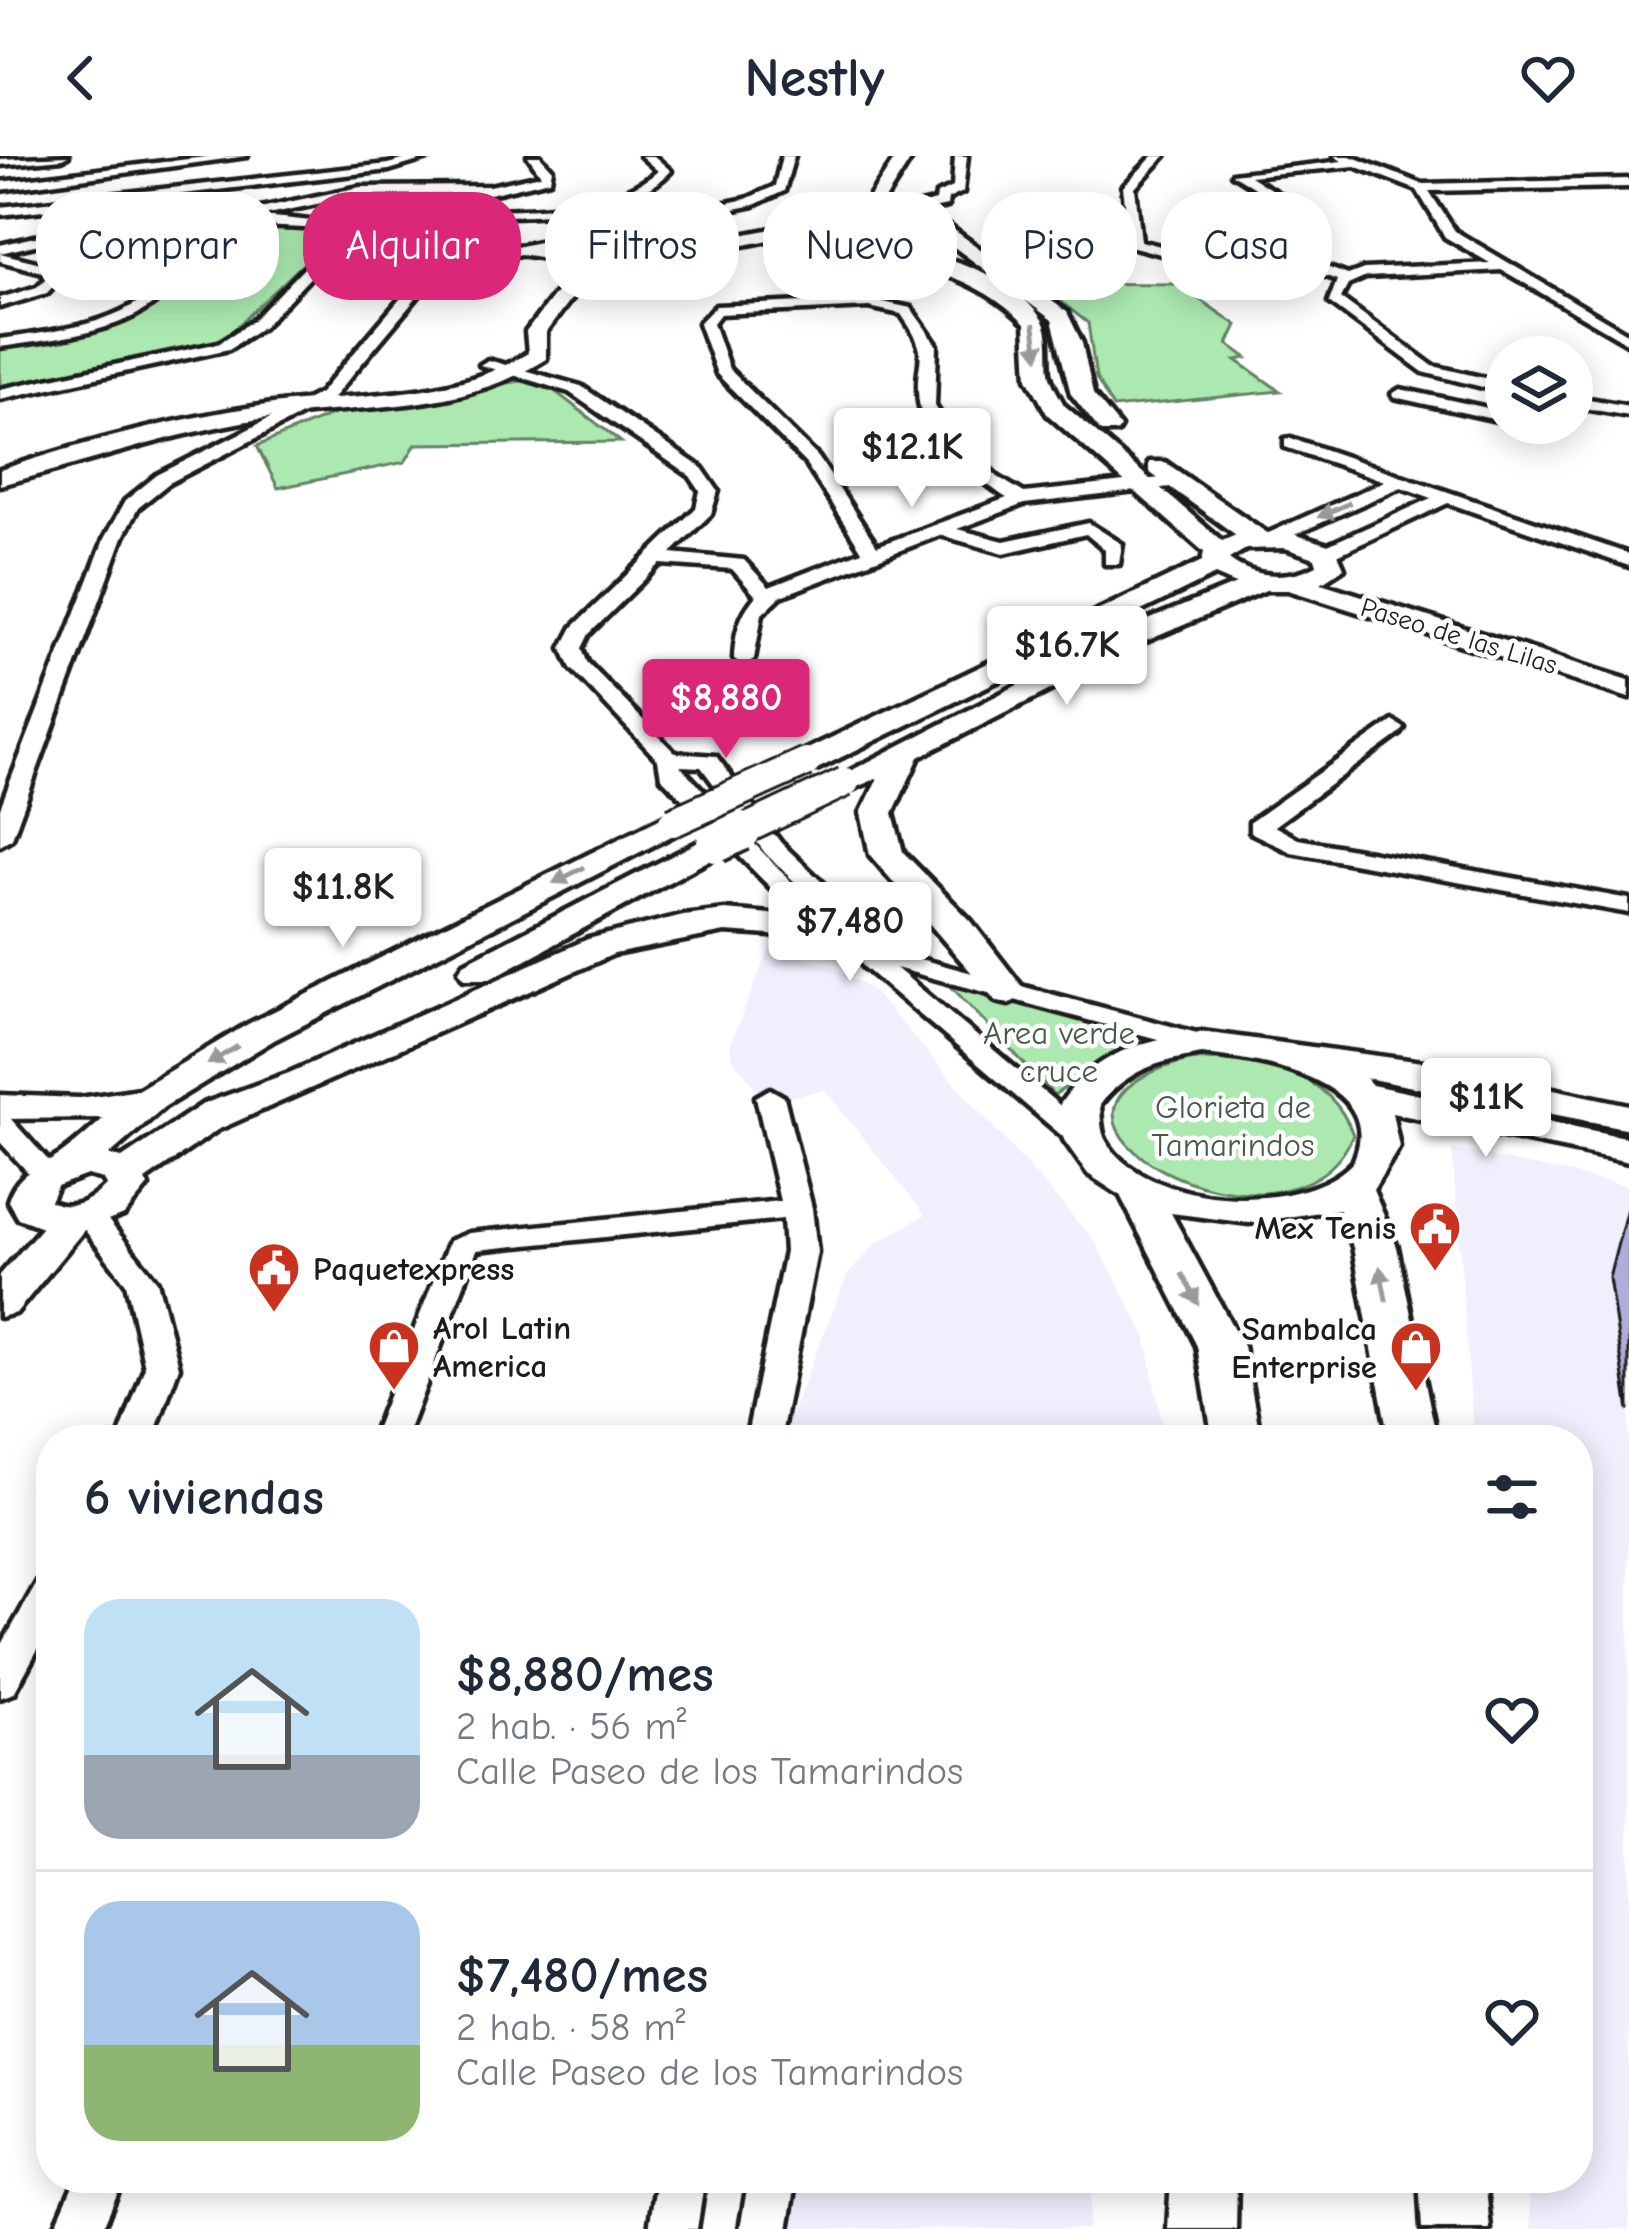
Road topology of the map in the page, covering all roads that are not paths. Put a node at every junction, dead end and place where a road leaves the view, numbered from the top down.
1 (62, 156) edge
2 (241, 156) edge
3 (429, 156) edge
4 (534, 156) edge
5 (647, 156) edge
6 (788, 156) edge
7 (889, 156) edge
8 (905, 156) edge
9 (961, 156) edge
10 (1159, 156) edge
11 (1347, 159) edge
12 (0, 162) edge
13 (1629, 183) edge
14 (0, 186) edge
15 (1542, 186) junction
16 (1421, 188) junction
17 (863, 192) edge
18 (882, 192) edge
19 (953, 192) edge
20 (1269, 192) edge
21 (1629, 195) edge
22 (521, 207) edge
23 (279, 208) edge
24 (0, 211) edge
25 (763, 237) edge
26 (746, 241) junction
27 (739, 242) edge
28 (763, 242) edge
29 (957, 242) edge
30 (36, 243) edge
31 (521, 249) edge
32 (1161, 250) edge
33 (0, 253) edge
34 (1498, 267) junction
35 (1332, 273) edge
36 (957, 275) edge
37 (303, 277) edge
38 (1348, 279) junction
39 (545, 294) edge
40 (149, 300) edge
41 (406, 300) edge
42 (561, 300) edge
43 (0, 304) edge
44 (1629, 340) edge
45 (0, 343) edge
46 (500, 351) junction
47 (528, 361) junction
48 (1485, 384) edge
49 (575, 389) junction
50 (0, 394) edge
51 (1400, 394) dead end
52 (319, 401) junction
53 (1593, 407) edge
54 (1629, 411) edge
55 (1485, 412) edge
56 (219, 420) junction
57 (252, 435) junction
58 (1291, 443) dead end
59 (0, 467) edge
60 (0, 478) edge
61 (1179, 481) junction
62 (1398, 482) junction
63 (1144, 485) junction
64 (1447, 497) junction
65 (1021, 500) junction
66 (938, 530) junction
67 (721, 537) junction
68 (1265, 539) junction
69 (872, 554) junction
70 (1216, 557) junction
71 (657, 558) junction
72 (1112, 560) dead end
73 (1629, 560) edge
74 (1329, 561) junction
75 (1277, 581) junction
76 (766, 595) junction
77 (1092, 623) junction
78 (1136, 635) junction
79 (744, 658) dead end
80 (1629, 665) edge
81 (1629, 689) edge
82 (1393, 728) dead end
83 (905, 754) junction
84 (669, 759) junction
85 (0, 838) edge
86 (1629, 879) edge
87 (1601, 901) junction
88 (1629, 906) edge
89 (842, 943) junction
90 (1009, 993) junction
91 (1202, 1043) junction
92 (1292, 1056) junction
93 (1359, 1094) junction
94 (770, 1097) dead end
95 (150, 1099) junction
96 (0, 1107) edge
97 (1629, 1117) edge
98 (0, 1124) edge
99 (197, 1124) junction
100 (1084, 1140) junction
101 (1629, 1150) edge
102 (124, 1176) junction
103 (38, 1186) edge
104 (1136, 1186) junction
105 (1351, 1186) junction
106 (797, 1208) junction
107 (80, 1217) junction
108 (0, 1303) edge
109 (141, 1425) edge
110 (394, 1425) edge
111 (766, 1425) edge
112 (1234, 1425) edge
113 (1410, 1425) edge
114 (36, 1618) edge
115 (0, 1683) edge
116 (94, 2193) edge
117 (679, 2193) edge
118 (770, 2193) edge
119 (1203, 2193) edge
120 (1453, 2193) edge
121 (79, 2229) edge
122 (673, 2229) edge
123 (764, 2229) edge
124 (1202, 2229) edge
125 (1456, 2229) edge

1 - 12 street
2 - 14 street
3 - 24 street
4 - 23 street
5 - 22 street
6 - 31 street
7 - 17 street
8 - 18 street
9 - 19 street
10 - 32 street
11 - 16 street
11 - 20 street
13 - 15 street
15 - 16 street
15 - 21 street
16 - 34 street
25 - 26 street
26 - 27 street
26 - 28 street
29 - 61 street
30 - 33 street
33 - 43 street
34 - 38 street
34 - 44 street
35 - 38 street
36 -> 63 street
37 - 50 street
38 - 48 street
39 - 46 street
40 - 45 street
41 - 52 street
42 - 47 street
46 - 47 street
46 - 52 street
47 - 49 street
47 - 49 street
47 - 52 street
49 - 67 street
51 - 55 street
52 - 56 street
52 - 57 street
52 - 59 street
53 - 54 street
56 - 57 street
56 - 60 street
57 - 85 street
58 - 62 street
61 - 63 street
61 - 68 street
62 - 64 street
62 -> 68 street
63 - 65 street
63 - 70 street
64 - 73 street
64 - 74 street
65 - 66 street
65 - 69 street
66 - 69 street
66 - 72 street
67 - 71 street
67 - 71 street
67 - 76 street
68 - 70 street
68 - 74 street, Paseo de las Lilas
69 - 76 street
70 - 75 street, Paseo de las Lilas
70 - 77 street
71 - 84 street
74 - 75 street
74 - 80 street, Paseo de las Lilas
75 - 78 street
75 - 81 street, Paseo de las Lilas
76 - 79 street
77 - 78 street
77 -> 95 street, bridge
78 - 83 street
82 - 87 street
83 - 90 street
83 - 99 street, bridge
84 - 89 street
84 - 90 street
86 - 87 street
87 - 88 street
89 - 99 street
89 - 100 street
90 - 91 street
91 - 92 street
91 - 100 street
92 - 93 street
92 - 97 street
93 - 101 street
93 - 105 street
94 - 106 street
95 - 96 street
95 - 103 street
98 - 103 street
99 - 102 street
100 - 104 street
102 - 103 street
102 - 107 street
103 - 107 street
104 - 105 street
104 -> 112 street
113 -> 105 street
106 - 110 street
106 - 111 street
107 - 108 street
107 - 109 street
114 - 115 street
116 - 121 street
117 - 122 street
118 - 123 street
119 - 124 street
120 - 125 street

